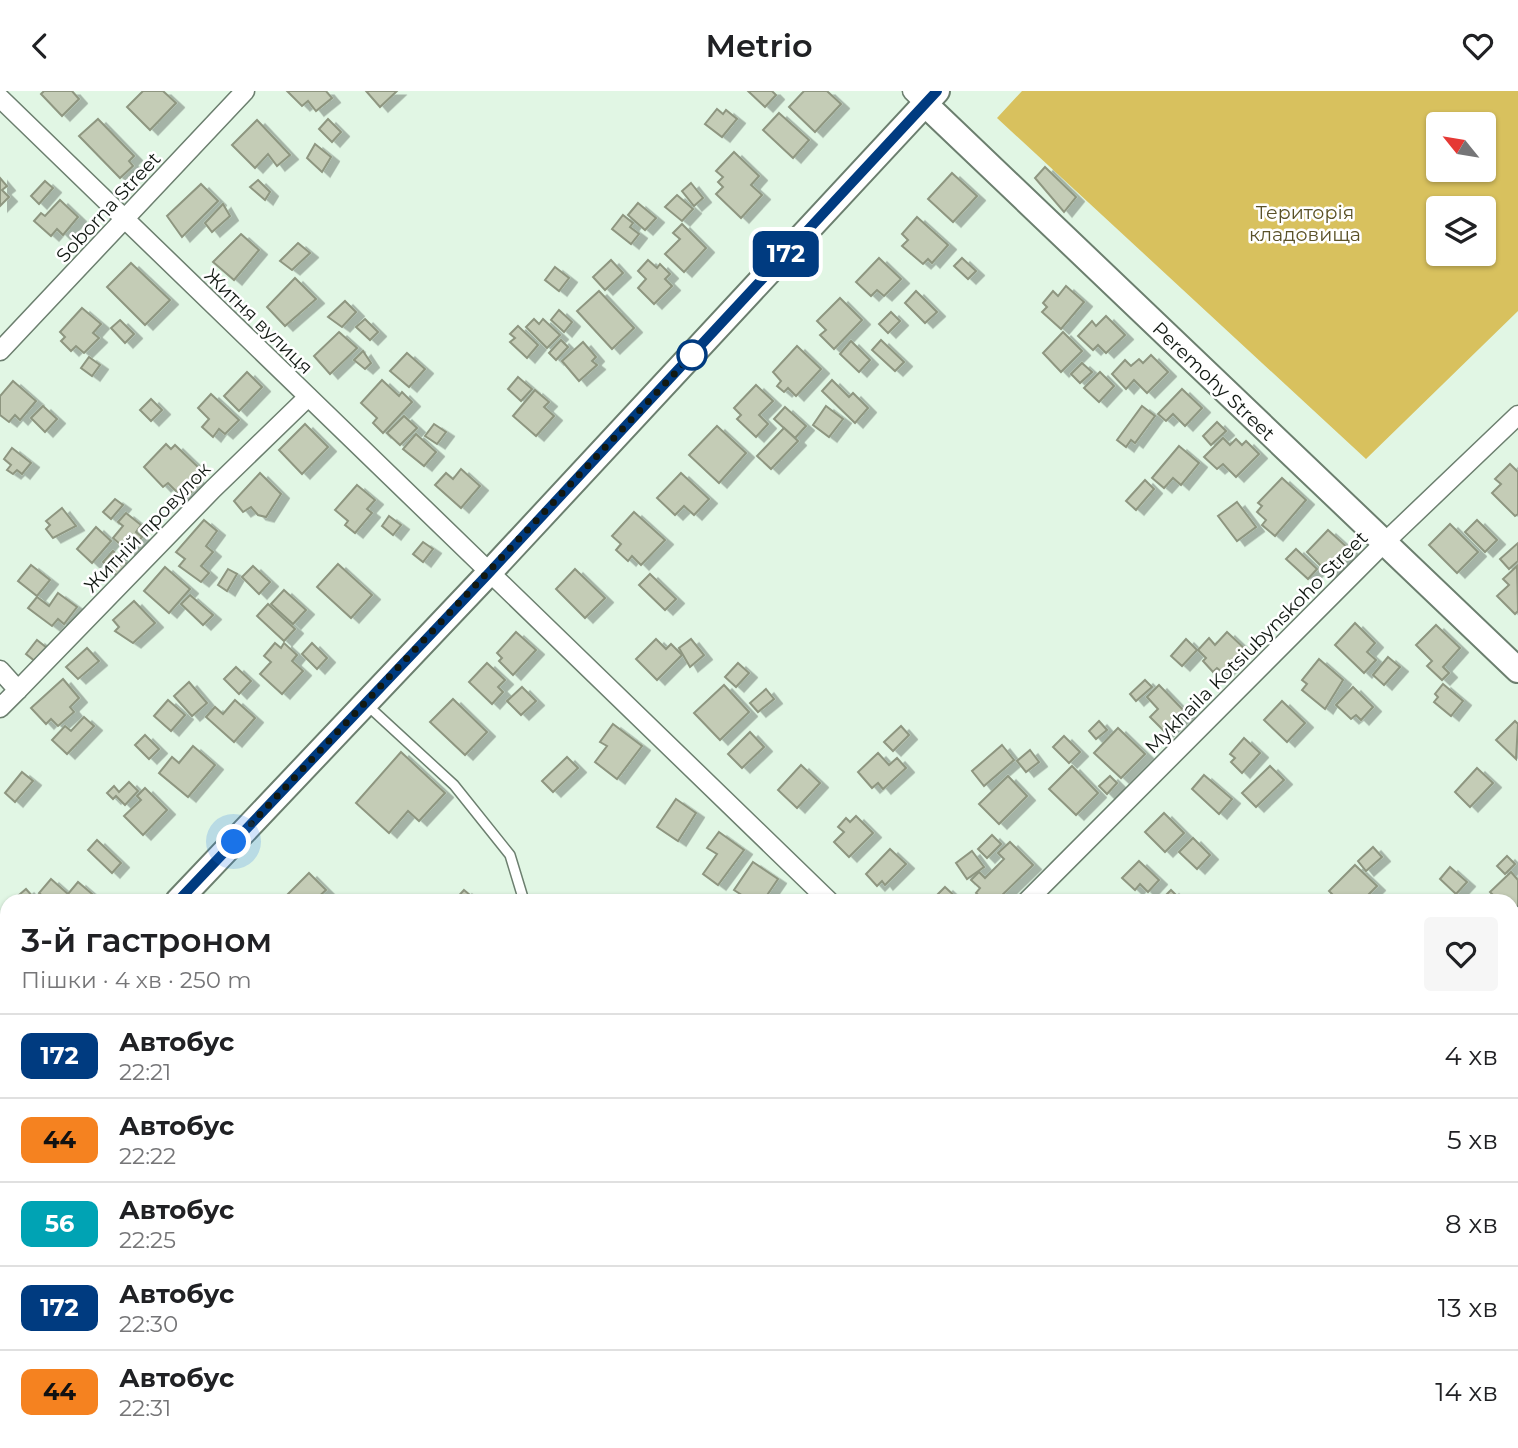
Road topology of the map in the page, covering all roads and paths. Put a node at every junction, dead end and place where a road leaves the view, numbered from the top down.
1 (245, 91) edge
2 (925, 95) edge
3 (0, 98) edge
4 (126, 220) junction
5 (0, 351) edge
6 (308, 397) junction
7 (1518, 415) edge
8 (1384, 543) junction
9 (489, 573) junction
10 (0, 670) edge
11 (1518, 670) edge
12 (18, 690) junction
13 (366, 703) junction
14 (0, 708) edge
15 (185, 894) edge
16 (522, 894) edge
17 (822, 894) edge
18 (1034, 894) edge

1 - 4 street, Soborna Street
2 - 8 street, Peremohy Street
2 - 9 street
3 - 4 street, Житня вулиця
4 - 5 street, Soborna Street
4 - 6 street, Житня вулиця
6 - 9 street, Житня вулиця
6 - 12 street, Житній провулок
7 - 8 street, Mykhaila Kotsiubynskoho Street
8 - 11 street, Peremohy Street
8 - 18 street, Mykhaila Kotsiubynskoho Street
9 - 13 street
9 - 17 street, Житня вулиця
10 - 12 street
12 - 14 street, Житній провулок
13 - 15 street
13 - 16 lane

